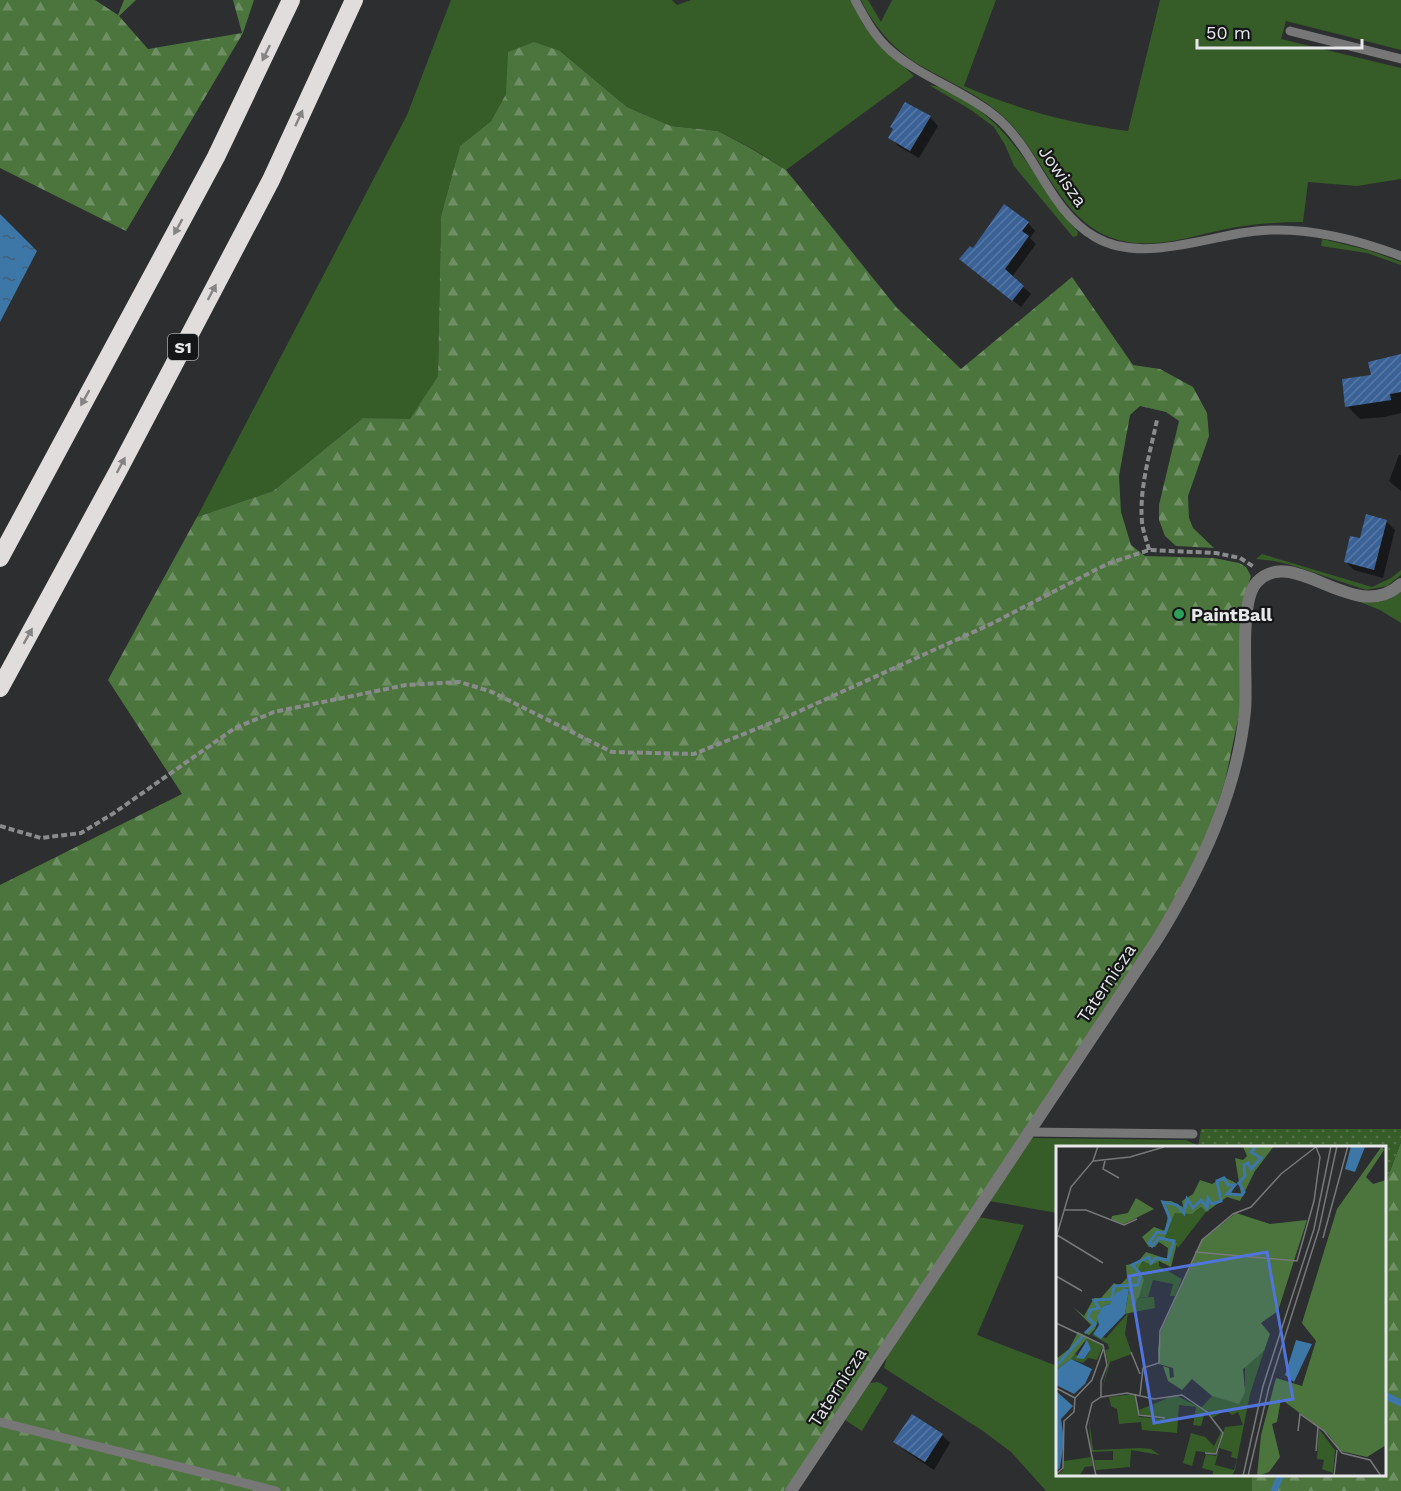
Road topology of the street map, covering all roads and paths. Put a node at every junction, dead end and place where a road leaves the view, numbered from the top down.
1 (291, 0) edge
2 (354, 0) edge
3 (855, 0) edge
4 (1290, 31) dead end
5 (1401, 59) edge
6 (1401, 256) edge
7 (1157, 420) dead end
8 (1149, 550) junction
9 (0, 558) edge
10 (1264, 576) junction
11 (1401, 584) edge
12 (0, 687) edge
13 (0, 826) edge
14 (1028, 1132) junction
15 (1193, 1134) dead end
16 (0, 1422) edge
17 (276, 1491) edge
18 (791, 1491) edge

1 -> 9 highway
12 -> 2 highway, S1
3 - 6 lane, Jowisza
4 - 5 lane
7 - 8 path
8 - 10 path
8 - 13 path
10 - 11 street
10 - 14 street, Taternicza
14 - 15 lane
14 - 18 street, Taternicza
16 - 17 lane

